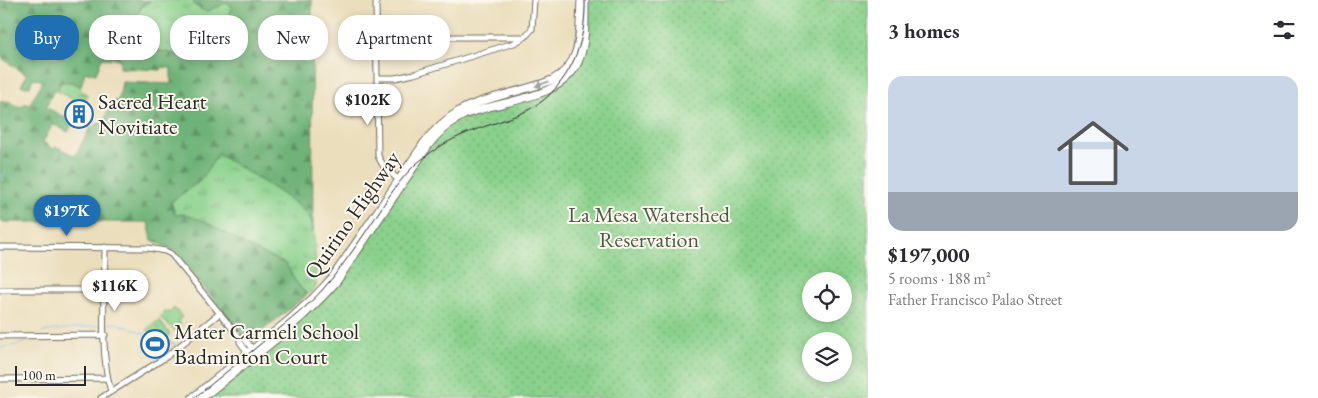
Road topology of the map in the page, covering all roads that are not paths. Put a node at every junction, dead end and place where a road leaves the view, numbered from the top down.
1 (376, 0) edge
2 (534, 0) edge
3 (580, 0) edge
4 (585, 0) edge
5 (376, 15) edge
6 (450, 37) edge
7 (525, 37) junction
8 (377, 60) edge
9 (377, 78) junction
10 (401, 182) junction
11 (0, 247) edge
12 (105, 247) junction
13 (0, 290) edge
14 (105, 290) junction
15 (220, 313) junction
16 (0, 336) edge
17 (105, 336) junction
18 (252, 354) junction
19 (107, 378) junction
20 (0, 379) edge
21 (111, 392) junction
22 (101, 398) edge
23 (192, 398) edge
24 (202, 398) edge

1 - 5 street
2 - 7 street
3 -> 10 main road, Quirino Highway
4 - 10 main road, Quirino Highway
6 - 7 street
7 - 9 street
8 - 9 street
9 - 10 street
10 - 18 main road, Quirino Highway
11 - 12 street
12 - 14 street
12 - 15 street
13 - 14 street
14 - 17 street
15 - 18 street
15 - 21 street
16 - 17 street
17 - 19 street
18 - 23 main road, Quirino Highway
18 - 24 main road, Quirino Highway
19 - 20 street
19 - 21 street
21 - 22 street

